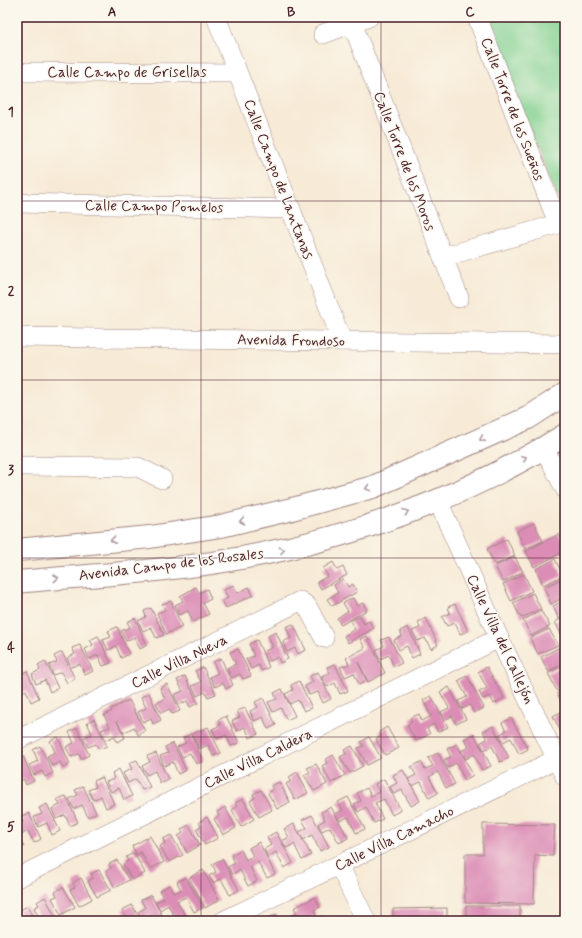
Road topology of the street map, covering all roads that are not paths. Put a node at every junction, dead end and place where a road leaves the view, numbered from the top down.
1 (216, 17) edge
2 (477, 17) edge
3 (361, 20) edge
4 (323, 34) dead end
5 (17, 72) edge
6 (237, 73) junction
7 (17, 204) edge
8 (291, 209) junction
9 (561, 222) edge
10 (443, 257) junction
11 (459, 298) dead end
12 (17, 337) edge
13 (342, 341) junction
14 (565, 344) edge
15 (565, 394) edge
16 (565, 435) edge
17 (544, 448) junction
18 (17, 466) edge
19 (162, 479) dead end
20 (565, 489) edge
21 (438, 500) junction
22 (17, 550) edge
23 (17, 582) edge
24 (324, 638) dead end
25 (499, 638) junction
26 (17, 740) edge
27 (561, 757) edge
28 (565, 776) edge
29 (339, 865) junction
30 (17, 878) edge
31 (224, 921) edge
32 (366, 921) edge

1 - 6 street, Calle Campo de Lantanas
2 - 9 street, Calle Torre de los Sueños
3 - 4 street
3 - 10 street, Calle Torre de los Moros
5 - 6 street, Calle Campo de Grisellas
6 - 8 street, Calle Campo de Lantanas
7 - 8 street, Calle Campo Pomelos
8 - 13 street, Calle Campo de Lantanas
9 - 10 street
10 - 11 street, Calle Torre de los Moros
12 - 13 street, Avenida Frondoso
13 - 14 street, Avenida Frondoso
15 -> 22 street, Avenida Campo de los Rosales
16 - 17 street, Avenida Campo de los Rosales
17 - 20 street
21 -> 17 street, Avenida Campo de los Rosales
18 - 19 street
23 -> 21 street, Avenida Campo de los Rosales
21 - 25 street, Calle Villa del Callejón
24 - 26 street, Calle Villa Nueva
25 - 27 street, Calle Villa del Callejón
25 - 30 street, Calle Villa Caldera
27 - 28 street, Calle Villa del Callejón
27 - 29 street, Calle Villa Camacho
29 - 31 street, Calle Villa Camacho
29 - 32 street

